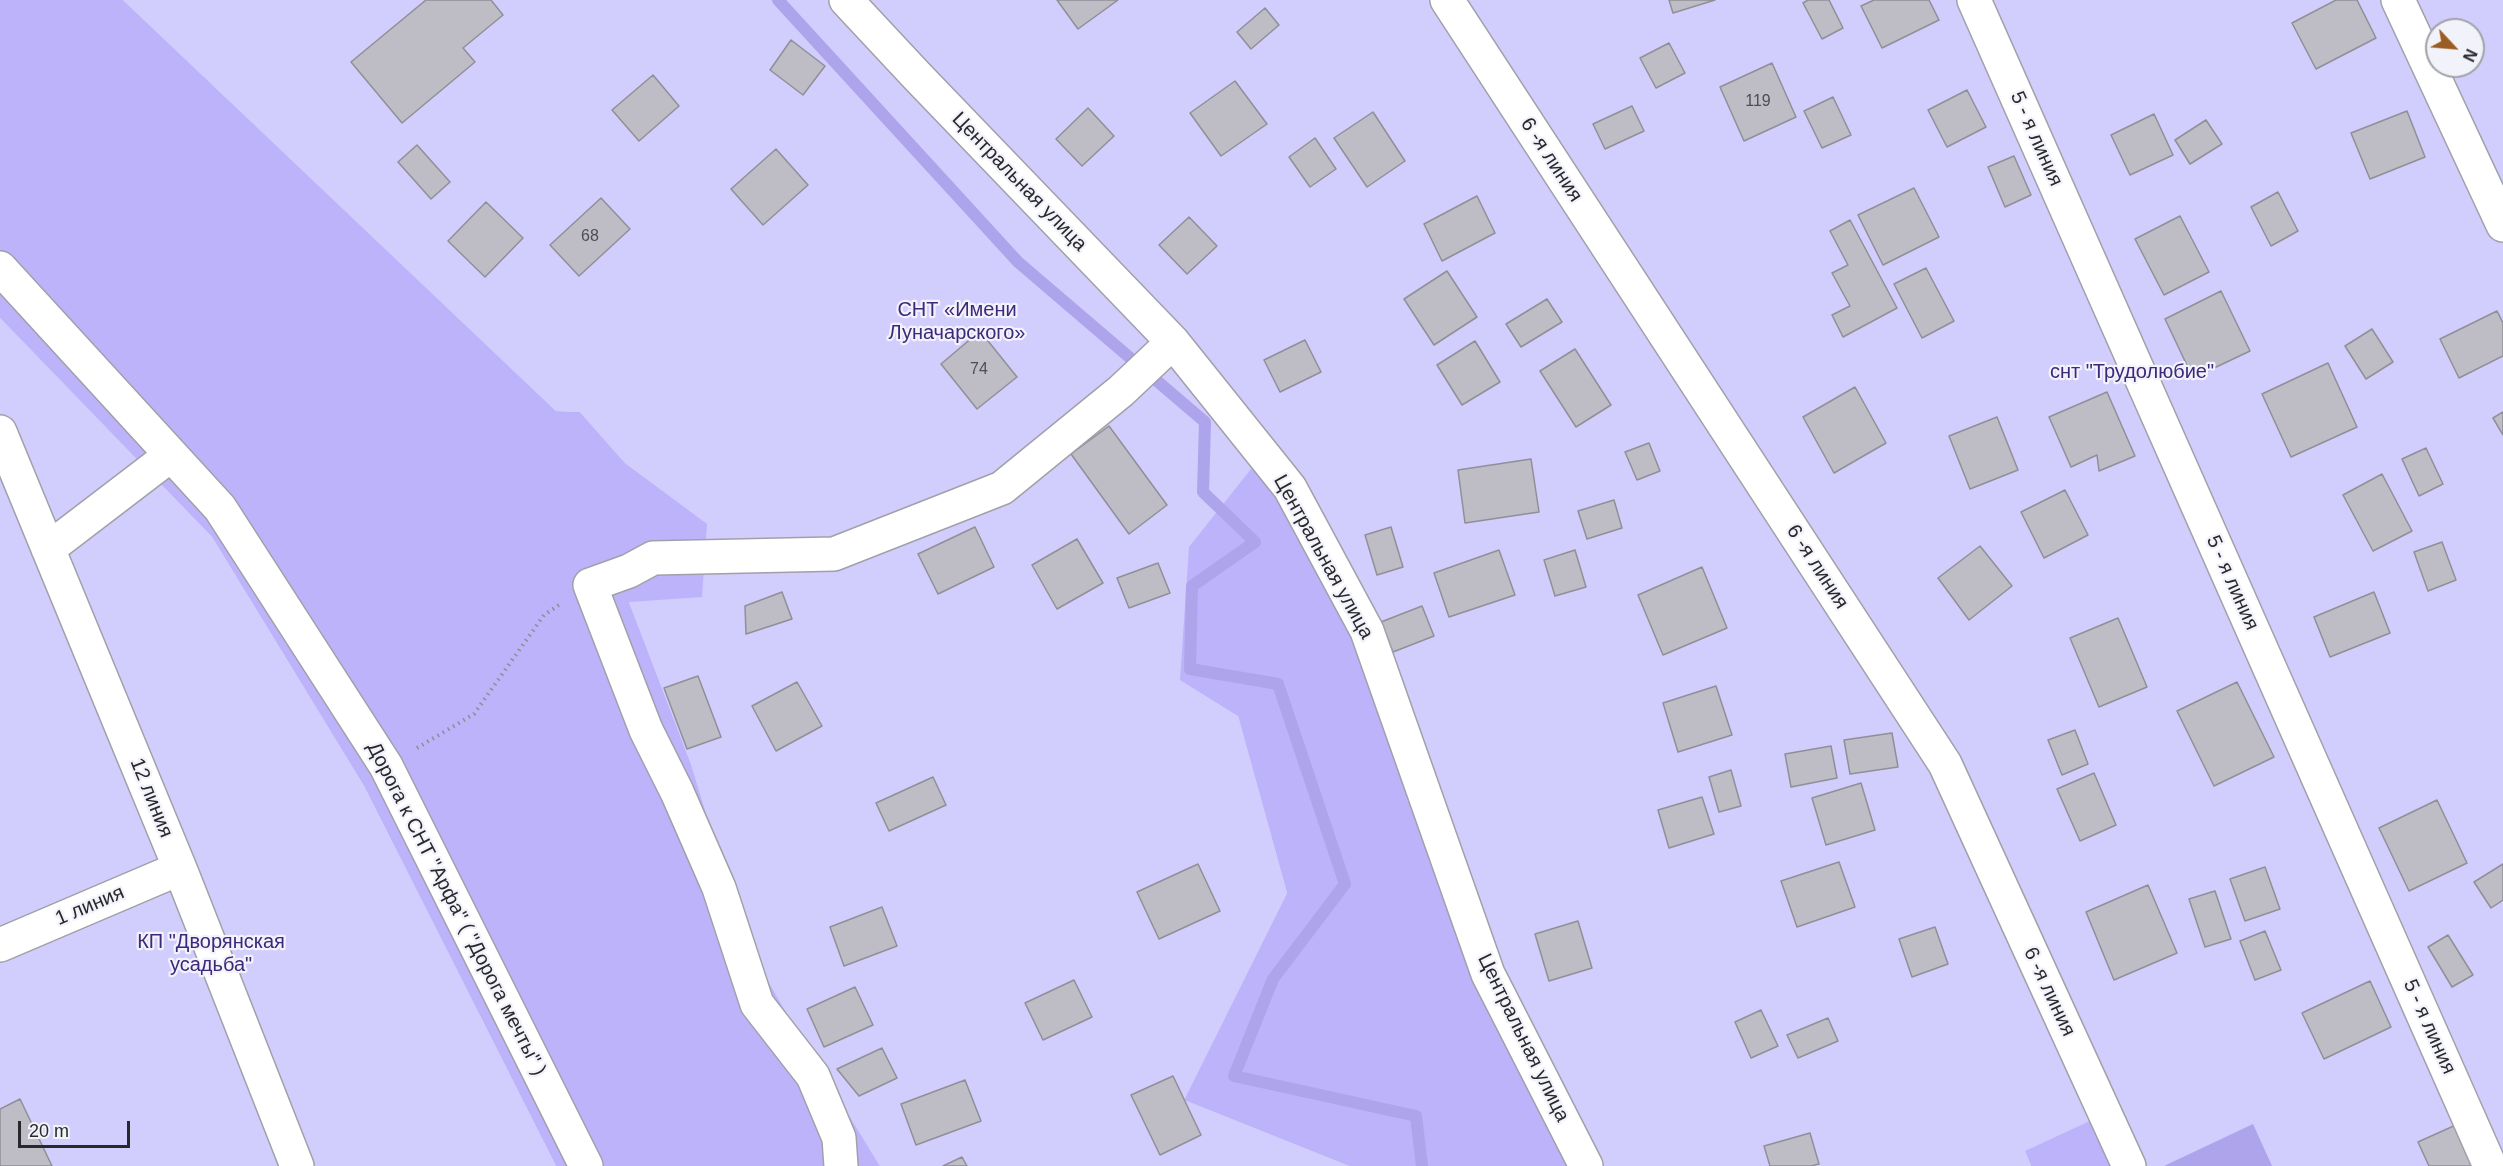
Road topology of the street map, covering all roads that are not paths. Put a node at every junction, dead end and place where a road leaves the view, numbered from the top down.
1 (846, 0) edge
2 (1447, 0) edge
3 (1974, 0) edge
4 (2398, 0) edge
5 (2503, 225) edge
6 (0, 268) edge
7 (1173, 342) junction
8 (0, 432) edge
9 (171, 455) junction
10 (48, 549) junction
11 (181, 871) junction
12 (0, 945) edge
13 (297, 1166) edge
14 (586, 1166) edge
15 (841, 1166) edge
16 (1586, 1166) edge
17 (2129, 1166) edge
18 (2490, 1166) edge

1 - 7 street, Центральная улица
2 - 17 street, 6 -я линия
3 - 18 street, 5 - я линия
4 - 5 street
6 - 9 street, Дорога к СНТ "Арфа" ( "Дорога мечты" )
7 - 15 street
7 - 16 street, Центральная улица
8 - 10 street, 12 линия
9 - 10 street
9 - 14 street, Дорога к СНТ "Арфа" ( "Дорога мечты" )
10 - 11 street, 12 линия
11 - 12 street, 1 линия
11 - 13 street, 12 линия

